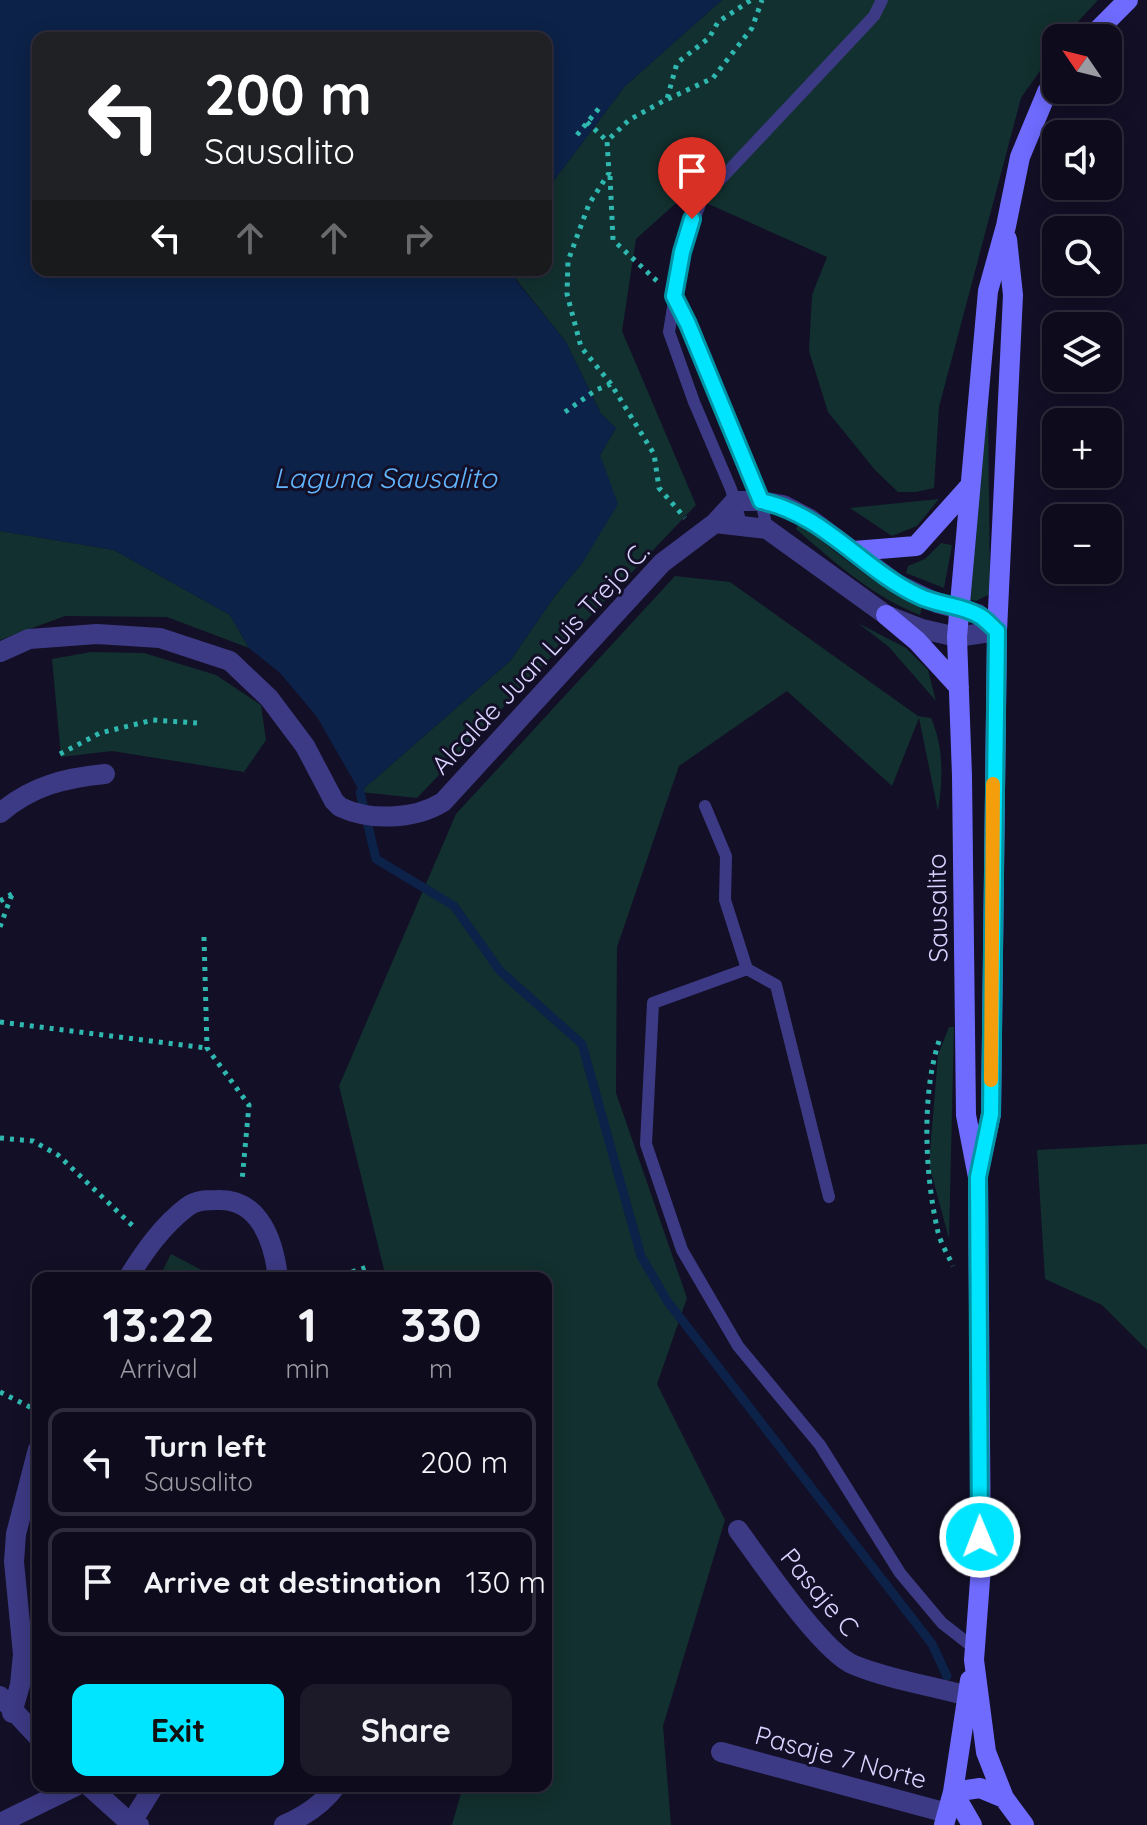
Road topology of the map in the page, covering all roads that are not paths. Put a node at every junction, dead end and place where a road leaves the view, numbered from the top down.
1 (882, 0) edge
2 (1128, 0) edge
3 (1104, 24) edge
4 (1042, 104) edge
5 (1006, 226) junction
6 (674, 296) junction
7 (969, 487) junction
8 (735, 501) junction
9 (761, 501) junction
10 (742, 527) junction
11 (707, 528) junction
12 (767, 529) junction
13 (854, 551) junction
14 (961, 610) junction
15 (886, 615) junction
16 (997, 631) junction
17 (957, 637) junction
18 (0, 652) edge
19 (959, 687) junction
20 (105, 774) dead end
21 (705, 806) dead end
22 (0, 813) edge
23 (747, 969) junction
24 (978, 1177) junction
25 (829, 1197) dead end
26 (132, 1272) edge
27 (277, 1272) edge
28 (32, 1472) edge
29 (738, 1530) dead end
30 (974, 1654) junction
31 (968, 1696) junction
32 (6, 1704) edge
33 (32, 1731) edge
34 (721, 1752) dead end
35 (64, 1792) edge
36 (96, 1792) edge
37 (151, 1792) edge
38 (332, 1792) edge
39 (953, 1792) junction
40 (1004, 1798) junction
41 (946, 1819) edge
42 (0, 1823) edge
43 (133, 1824) edge
44 (284, 1825) edge
45 (972, 1825) edge
46 (1024, 1825) edge

1 - 6 lane
2 - 3 main road
4 - 5 main road
5 - 7 main road, Sausalito
5 - 16 main road, Sausalito
6 - 8 lane
6 - 9 lane
7 - 13 main road
7 - 14 main road, Sausalito
8 - 9 street
8 - 10 lane
8 - 11 street
9 - 12 lane
9 - 13 street
10 - 11 street
10 - 12 street
11 - 18 street, Alcalde Juan Luis Trejo C.
12 - 15 street
13 - 14 street
14 - 16 street
14 - 17 main road, Sausalito
15 - 17 street
15 - 19 main road
16 - 17 street
16 - 24 main road, Sausalito
17 - 19 main road, Sausalito
19 - 24 main road, Sausalito
20 - 22 street
21 - 23 lane
23 - 25 lane
23 - 30 lane
24 - 30 main road, Sausalito
26 - 27 street
28 - 32 street
29 - 31 street, Pasaje C
30 - 31 main road, Sausalito
30 - 40 main road, Sausalito
31 - 39 main road, Sausalito
32 - 33 street
34 - 41 street, Pasaje 7 Norte
35 - 42 street
36 - 43 street
37 - 43 street
38 - 44 street
39 - 40 main road
39 - 41 main road, Sausalito
39 - 45 main road
40 - 46 main road, Sausalito

